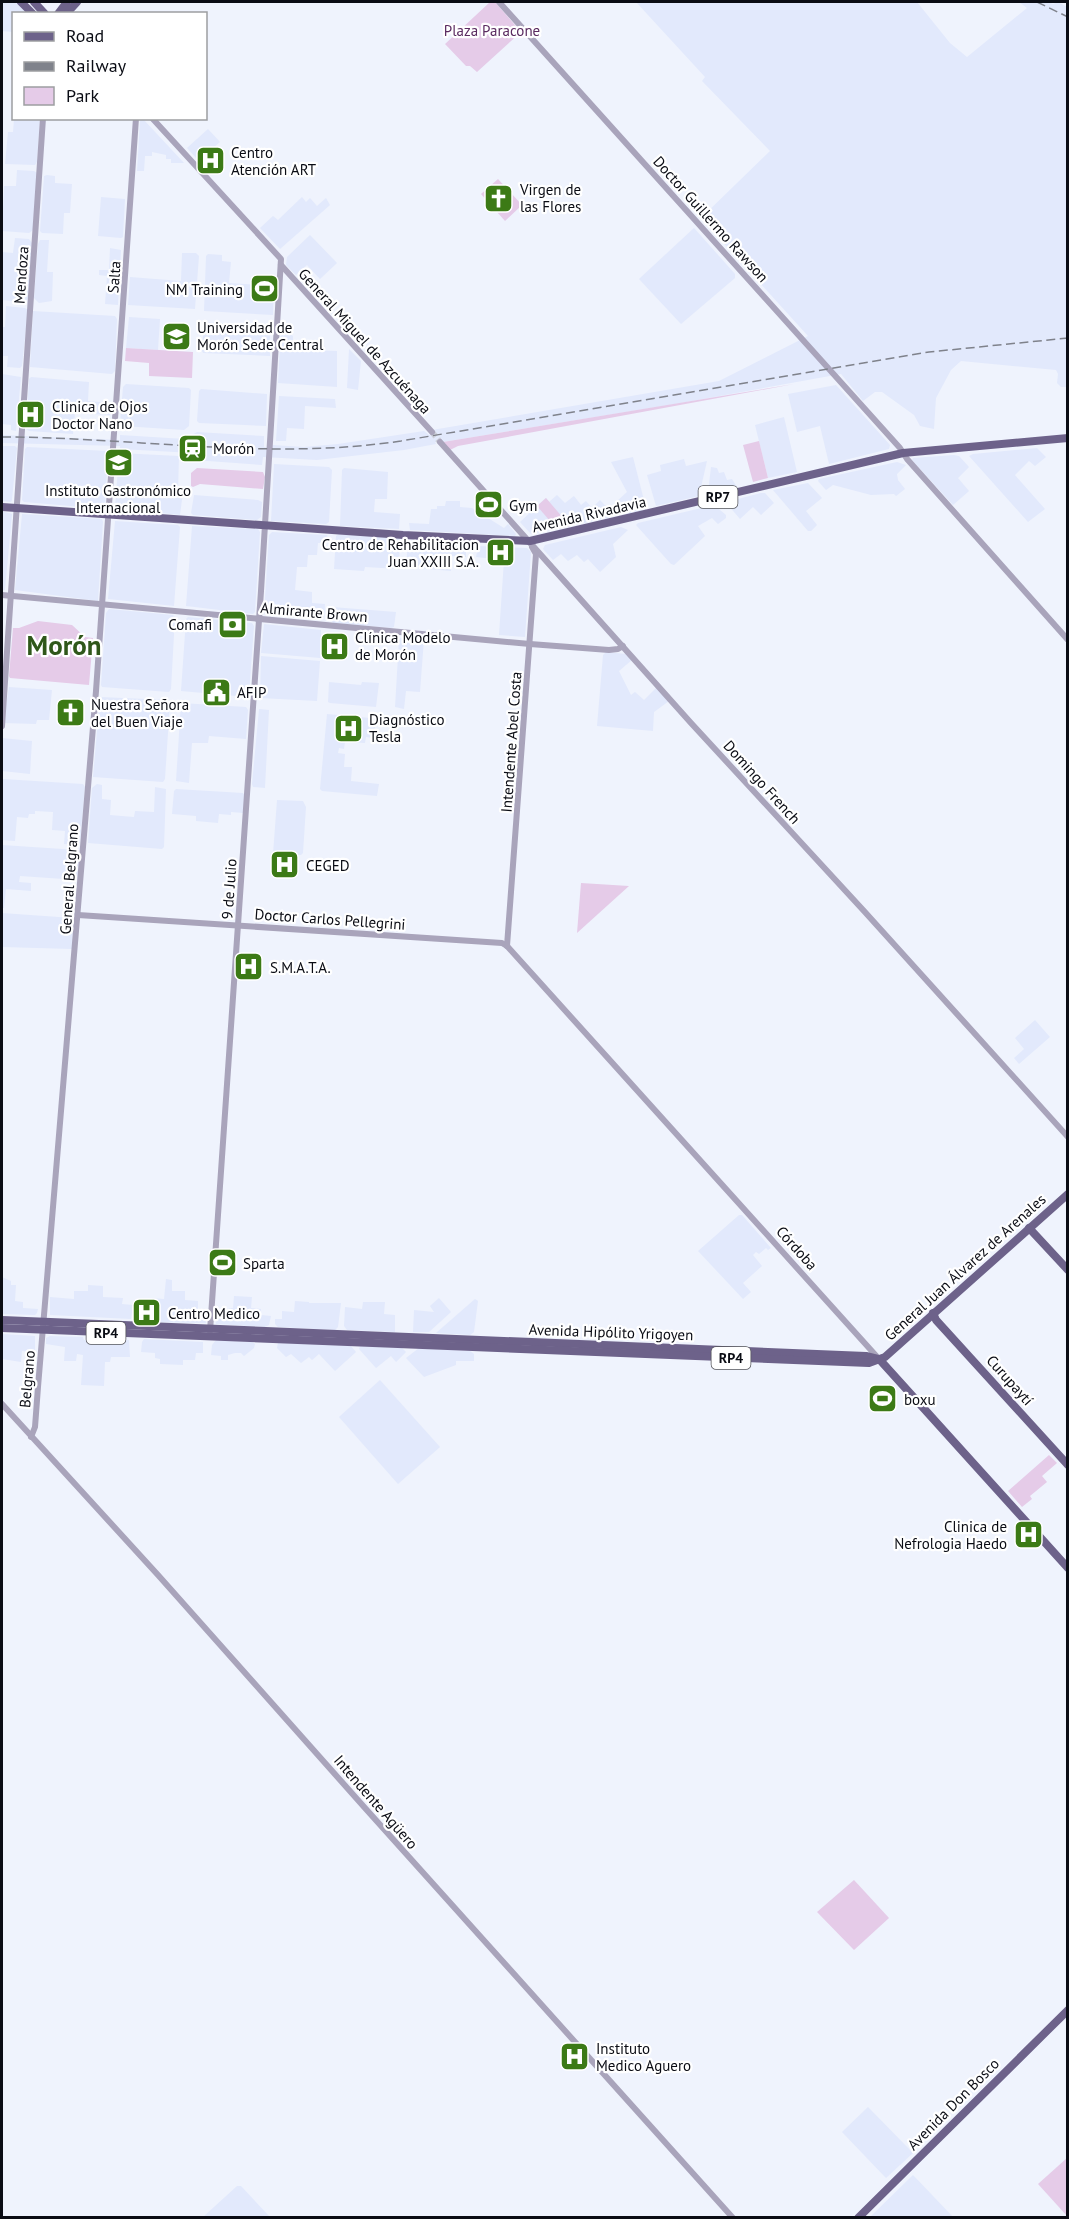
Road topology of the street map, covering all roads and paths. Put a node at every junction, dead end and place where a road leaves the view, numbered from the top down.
1 (21, 2) edge
2 (499, 2) edge
3 (32, 12) edge
4 (43, 120) edge
5 (136, 120) edge
6 (154, 120) edge
7 (281, 266) junction
8 (432, 432) tunnel mouth
9 (115, 437) joint
10 (1068, 438) edge
11 (440, 442) tunnel mouth
12 (903, 453) junction
13 (2, 507) edge
14 (17, 508) junction
15 (110, 515) junction
16 (265, 525) junction
17 (530, 541) junction
18 (2, 595) edge
19 (10, 596) junction
20 (102, 605) junction
21 (259, 619) junction
22 (1068, 640) edge
23 (531, 644) junction
24 (623, 646) junction
25 (2, 726) edge
26 (78, 915) junction
27 (238, 925) junction
28 (507, 946) junction
29 (1068, 1137) edge
30 (1068, 1194) edge
31 (1029, 1228) junction
32 (1068, 1270) edge
33 (933, 1313) junction
34 (2, 1320) edge
35 (43, 1326) junction
36 (2, 1328) edge
37 (210, 1333) junction
38 (880, 1360) junction
39 (2, 1404) edge
40 (31, 1437) junction
41 (1068, 1464) edge
42 (1068, 1568) edge
43 (1068, 2010) edge
44 (733, 2217) edge
45 (858, 2217) edge

1 - 3 main road
2 - 12 street, Doctor Guillermo Rawson
4 - 14 street, Mendoza
5 - 9 street, Salta
6 - 7 street, 9 de Julio
7 - 8 street, General Miguel de Azcuénaga
7 - 16 street, 9 de Julio
9 - 15 street, General Belgrano
10 - 12 main road, Avenida Rivadavia / RP7
11 - 17 street, Domingo French
12 - 17 main road, Avenida Rivadavia / RP7
12 - 22 street, Doctor Guillermo Rawson
13 - 14 main road, Avenida Rivadavia / RP7
14 - 15 main road, Avenida Rivadavia / RP7
14 - 19 street, Mendoza
15 - 16 main road, Avenida Rivadavia / RP7
15 - 20 street, General Belgrano
16 - 17 main road, Avenida Rivadavia / RP7
16 - 21 street, 9 de Julio
17 - 23 street, Intendente Abel Costa
17 - 24 street, Domingo French
18 - 19 street, Almirante Brown
19 - 20 street, Almirante Brown
19 - 25 street, Mendoza
20 - 21 street, Almirante Brown
20 - 26 street, General Belgrano
21 - 23 street, Almirante Brown
21 - 27 street, 9 de Julio
23 - 24 street, Almirante Brown
23 - 28 street, Intendente Abel Costa
24 - 29 street, Domingo French
26 - 27 street, Doctor Carlos Pellegrini
26 - 35 street, General Belgrano
27 - 28 street, Doctor Carlos Pellegrini
27 - 37 street, 9 de Julio
28 - 38 street, Córdoba
30 - 31 main road, General Juan Álvarez de Arenales
31 - 32 main road
31 - 33 main road, General Juan Álvarez de Arenales
33 - 38 main road, General Juan Álvarez de Arenales
33 - 41 main road, Curupaytí
34 - 35 main road, Avenida Hipólito Yrigoyen / RP4
35 - 36 main road, Avenida Hipólito Yrigoyen / RP4
35 - 37 main road, Avenida Hipólito Yrigoyen / RP4
35 - 40 street, Belgrano
37 - 38 main road, Avenida Hipólito Yrigoyen / RP4
38 - 42 main road, Córdoba
39 - 40 street, Intendente Agüero
40 - 44 street, Intendente Agüero
43 - 45 main road, Avenida Don Bosco

